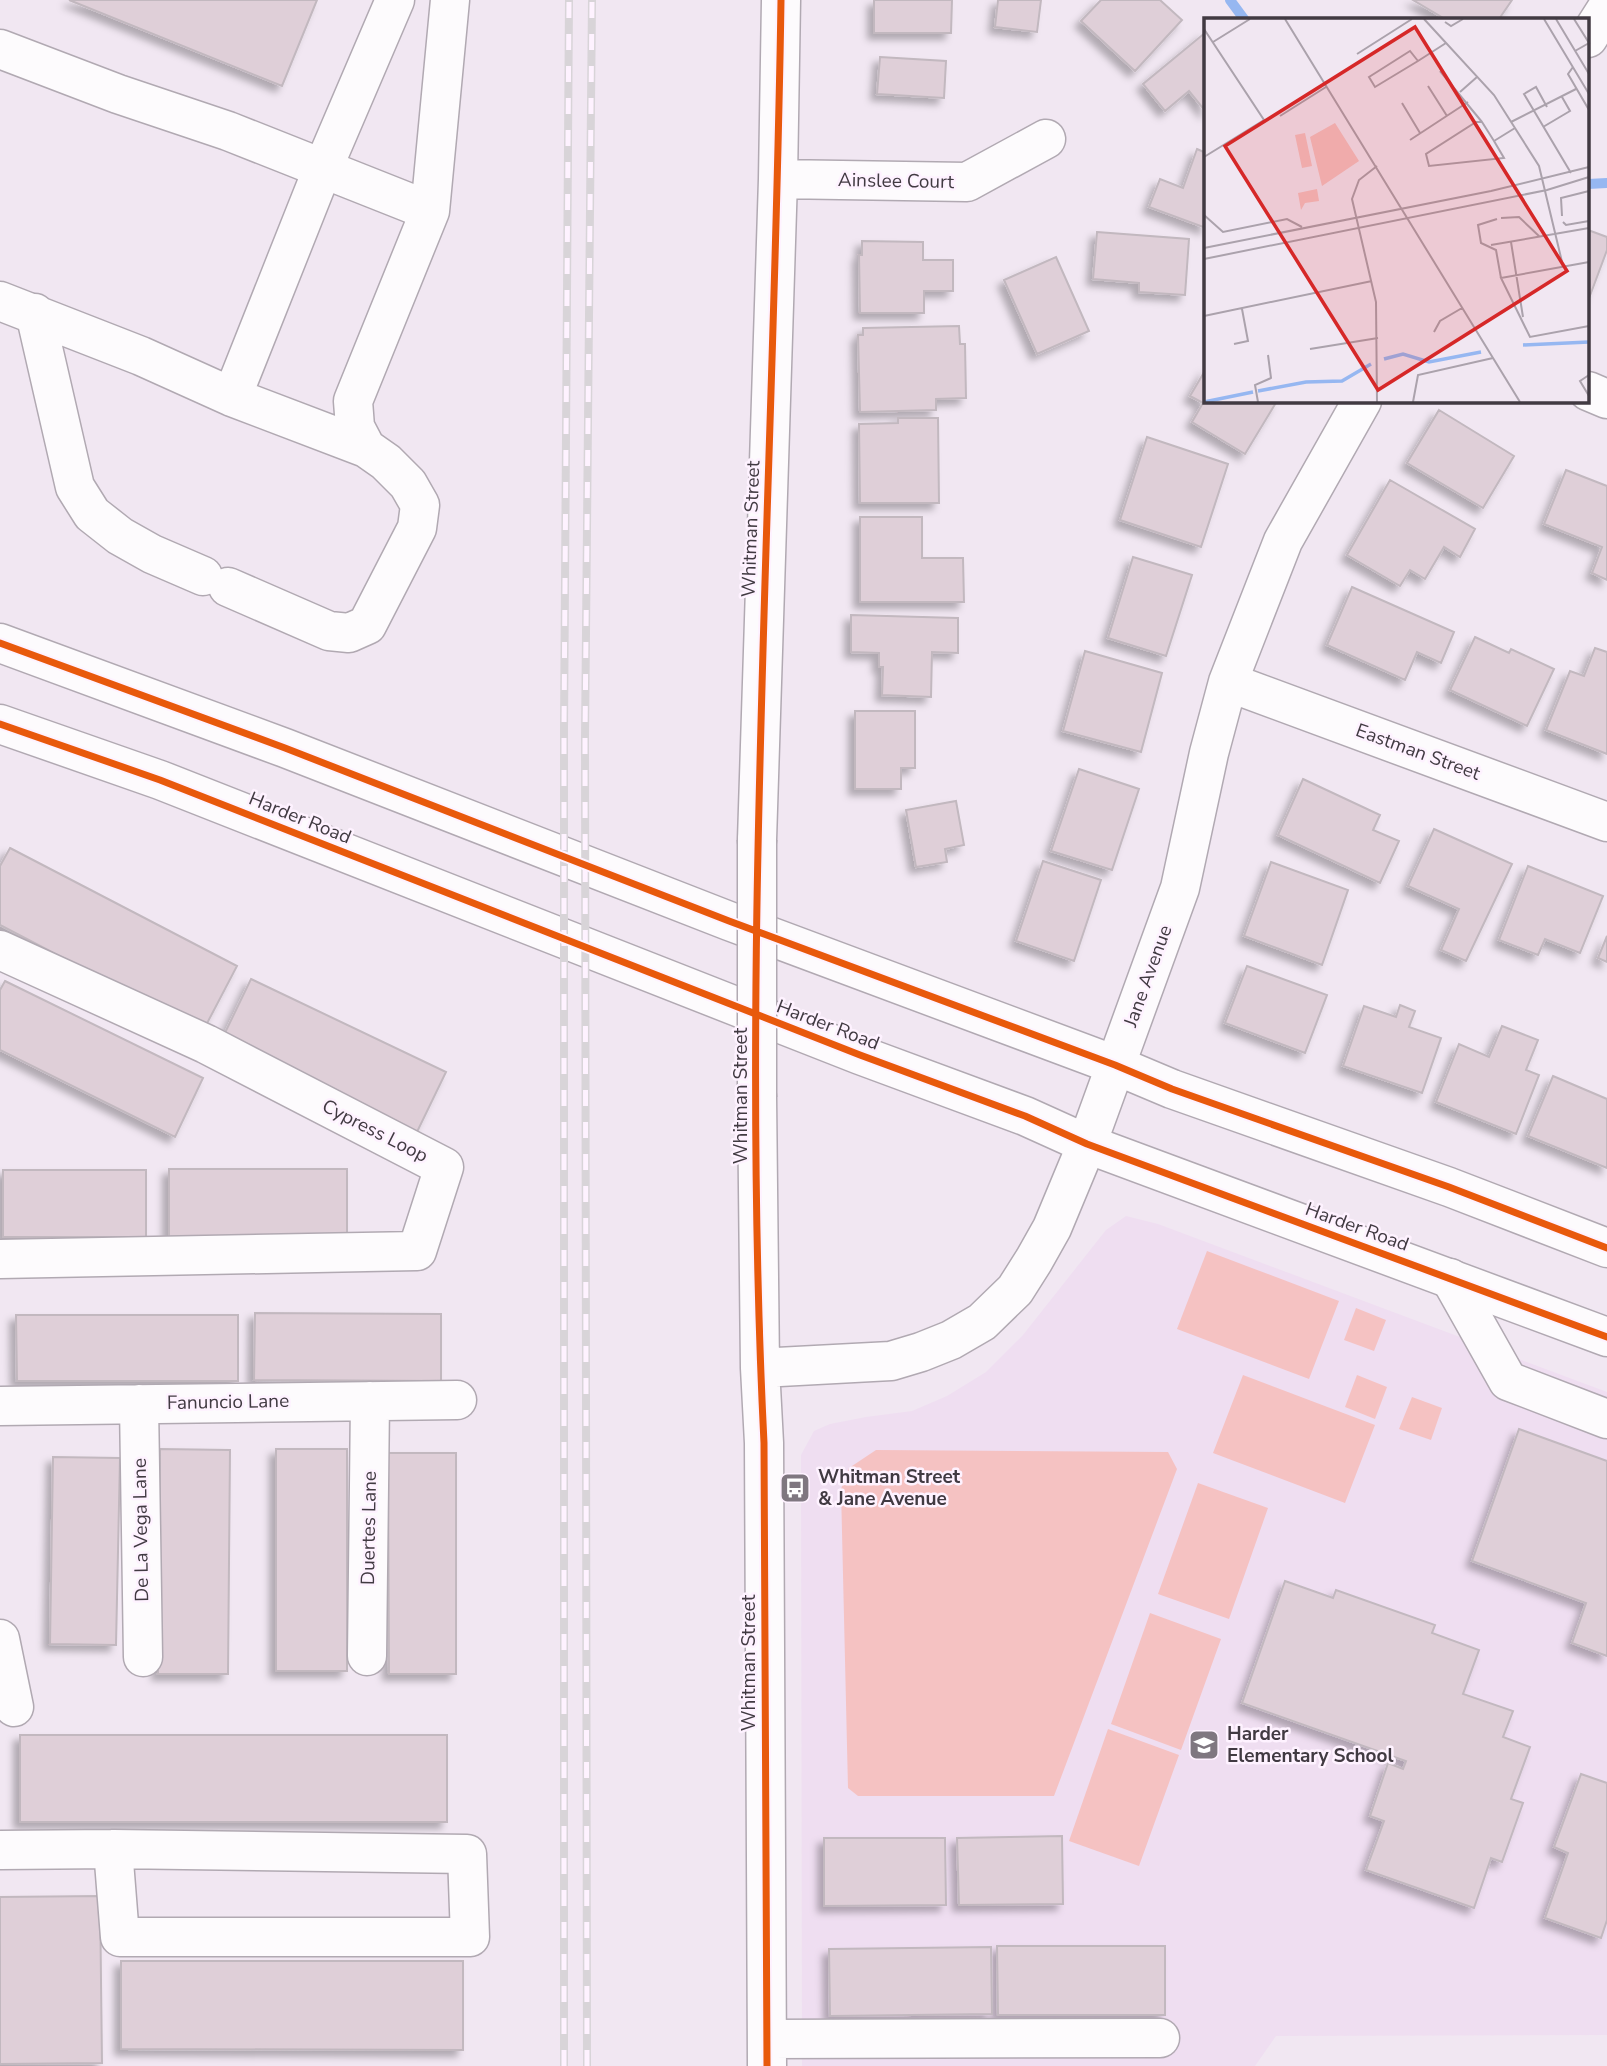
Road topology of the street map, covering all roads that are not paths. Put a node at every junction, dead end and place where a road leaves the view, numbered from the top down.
1 (394, 0) edge
2 (450, 0) edge
3 (781, 0) edge
4 (1607, 8) edge
5 (1590, 35) edge
6 (1, 52) edge
7 (1045, 139) dead end
8 (323, 168) junction
9 (778, 178) junction
10 (430, 212) junction
11 (17, 307) edge
12 (1590, 392) edge
13 (232, 397) junction
14 (1607, 399) edge
15 (1361, 402) edge
16 (366, 448) junction
17 (0, 643) edge
18 (1228, 682) junction
19 (0, 724) edge
20 (1607, 822) edge
21 (0, 950) edge
22 (1115, 1065) junction
23 (1087, 1144) junction
24 (1607, 1248) edge
25 (0, 1259) edge
26 (1450, 1278) junction
27 (1607, 1337) edge
28 (760, 1368) junction
29 (457, 1399) dead end
30 (370, 1401) junction
31 (139, 1404) junction
32 (0, 1406) edge
33 (1607, 1419) edge
34 (0, 1639) edge
35 (367, 1656) dead end
36 (143, 1657) dead end
37 (14, 1707) dead end
38 (113, 1849) junction
39 (0, 1850) edge
40 (1160, 2038) dead end
41 (767, 2053) edge

1 - 8 street
2 - 10 street
3 - 9 street, Whitman Street
4 - 5 street
6 - 8 street
7 - 9 street, Ainslee Court
8 - 10 street
8 - 13 street
9 - 28 street, Whitman Street, bridge
10 - 16 street
11 - 13 street
11 - 16 street
12 - 14 street
13 - 16 street
15 - 18 street, Jane Avenue
17 - 22 street
18 - 20 street, Eastman Street
18 - 22 street, Jane Avenue
19 - 23 street, Harder Road
21 - 25 street, Cypress Loop
22 - 23 street, Jane Avenue
22 - 24 street
23 - 26 street, Harder Road
23 - 28 street, Jane Avenue
26 - 27 street, Harder Road
26 - 33 street
28 - 41 street, Whitman Street
29 - 30 street, Fanuncio Lane
30 - 31 street, Fanuncio Lane
30 - 35 street, Duertes Lane
31 - 32 street, Fanuncio Lane
31 - 36 street, De La Vega Lane
34 - 37 street
38 - 38 street
38 - 39 street
40 - 41 street

